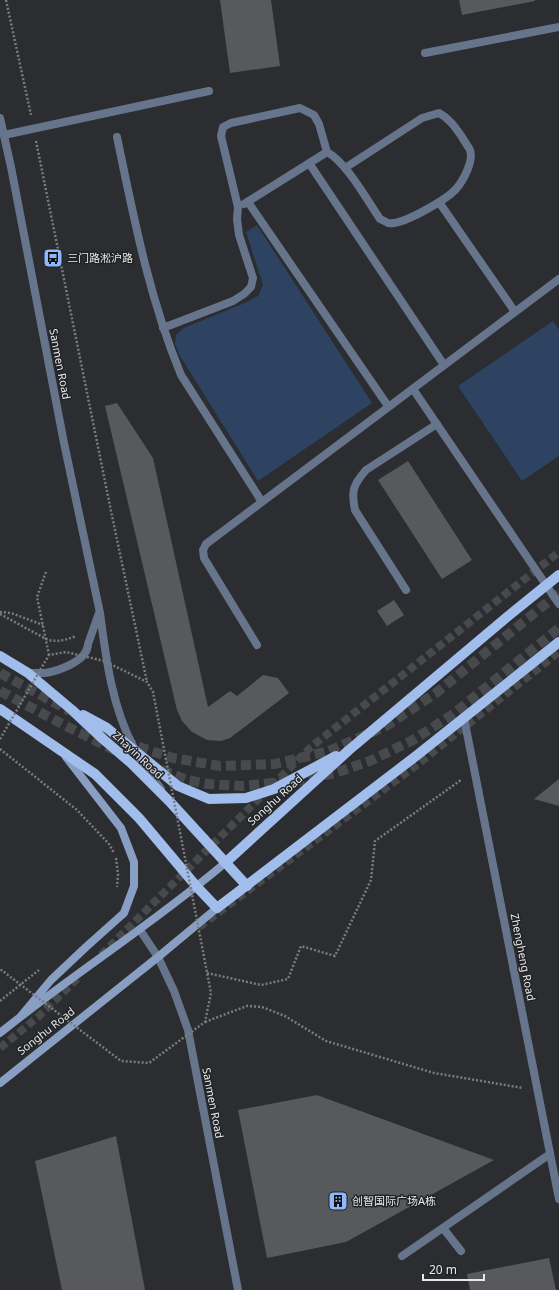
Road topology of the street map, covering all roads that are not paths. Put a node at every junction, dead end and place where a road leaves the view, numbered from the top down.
1 (559, 27) edge
2 (425, 53) dead end
3 (209, 92) dead end
4 (0, 118) edge
5 (4, 135) junction
6 (117, 137) dead end
7 (327, 152) junction
8 (309, 163) junction
9 (345, 168) junction
10 (248, 202) junction
11 (439, 202) junction
12 (238, 207) junction
13 (559, 278) edge
14 (515, 312) junction
15 (163, 328) junction
16 (444, 365) junction
17 (413, 389) junction
18 (388, 406) junction
19 (437, 424) junction
20 (262, 502) junction
21 (559, 575) edge
22 (547, 586) junction
23 (406, 590) dead end
24 (559, 604) edge
25 (100, 613) junction
26 (559, 642) edge
27 (257, 645) dead end
28 (0, 656) edge
29 (28, 673) junction
30 (0, 709) edge
31 (72, 710) junction
32 (464, 718) junction
33 (61, 750) junction
34 (134, 750) junction
35 (349, 750) junction
36 (171, 803) junction
37 (225, 863) junction
38 (247, 886) junction
39 (197, 887) junction
40 (217, 908) junction
41 (140, 930) junction
42 (158, 957) junction
43 (21, 1016) junction
44 (0, 1033) edge
45 (0, 1083) edge
46 (550, 1154) junction
47 (559, 1200) edge
48 (443, 1228) junction
49 (461, 1251) dead end
50 (402, 1256) dead end
51 (238, 1290) edge

1 - 2 street
3 - 5 street
4 - 5 street, Sanmen Road
5 - 25 street, Sanmen Road
6 - 15 street
7 - 8 street
7 - 9 street
7 - 12 street
8 - 10 street
8 - 16 street
9 - 11 street
9 - 11 street
10 - 12 street
10 - 18 street
11 - 14 street
12 - 15 street
13 - 14 street
14 - 16 street
15 - 20 street
16 - 17 street
17 - 18 street
17 - 19 street
18 - 20 street
19 - 22 street
19 - 23 street
20 - 27 street
21 - 22 main road, Songhu Road
22 - 24 street
22 - 35 main road, Songhu Road
25 - 29 street
25 - 34 street, Sanmen Road
26 - 32 main road, Songhu Road
28 - 29 main road, Zhayin Road
29 - 31 main road, Zhayin Road
30 - 33 main road
31 - 34 main road
31 - 36 main road, Zhayin Road
32 - 38 main road, Songhu Road
32 - 46 street, Zhengheng Road
33 - 39 main road
33 - 43 main road
34 - 35 main road
34 - 36 street, Sanmen Road
35 - 37 main road, Songhu Road
36 - 37 main road, Zhayin Road
37 - 38 main road, Zhayin Road
37 - 39 main road, Songhu Road
38 - 40 main road, Songhu Road
39 - 40 main road
39 - 41 main road, Songhu Road
40 - 42 main road, Songhu Road
41 - 42 street, Sanmen Road
41 - 43 main road, Songhu Road
42 - 45 main road, Songhu Road
42 - 51 street, Sanmen Road
43 - 44 main road, Songhu Road
46 - 47 street, Zhengheng Road
46 - 48 street
48 - 49 street
48 - 50 street

